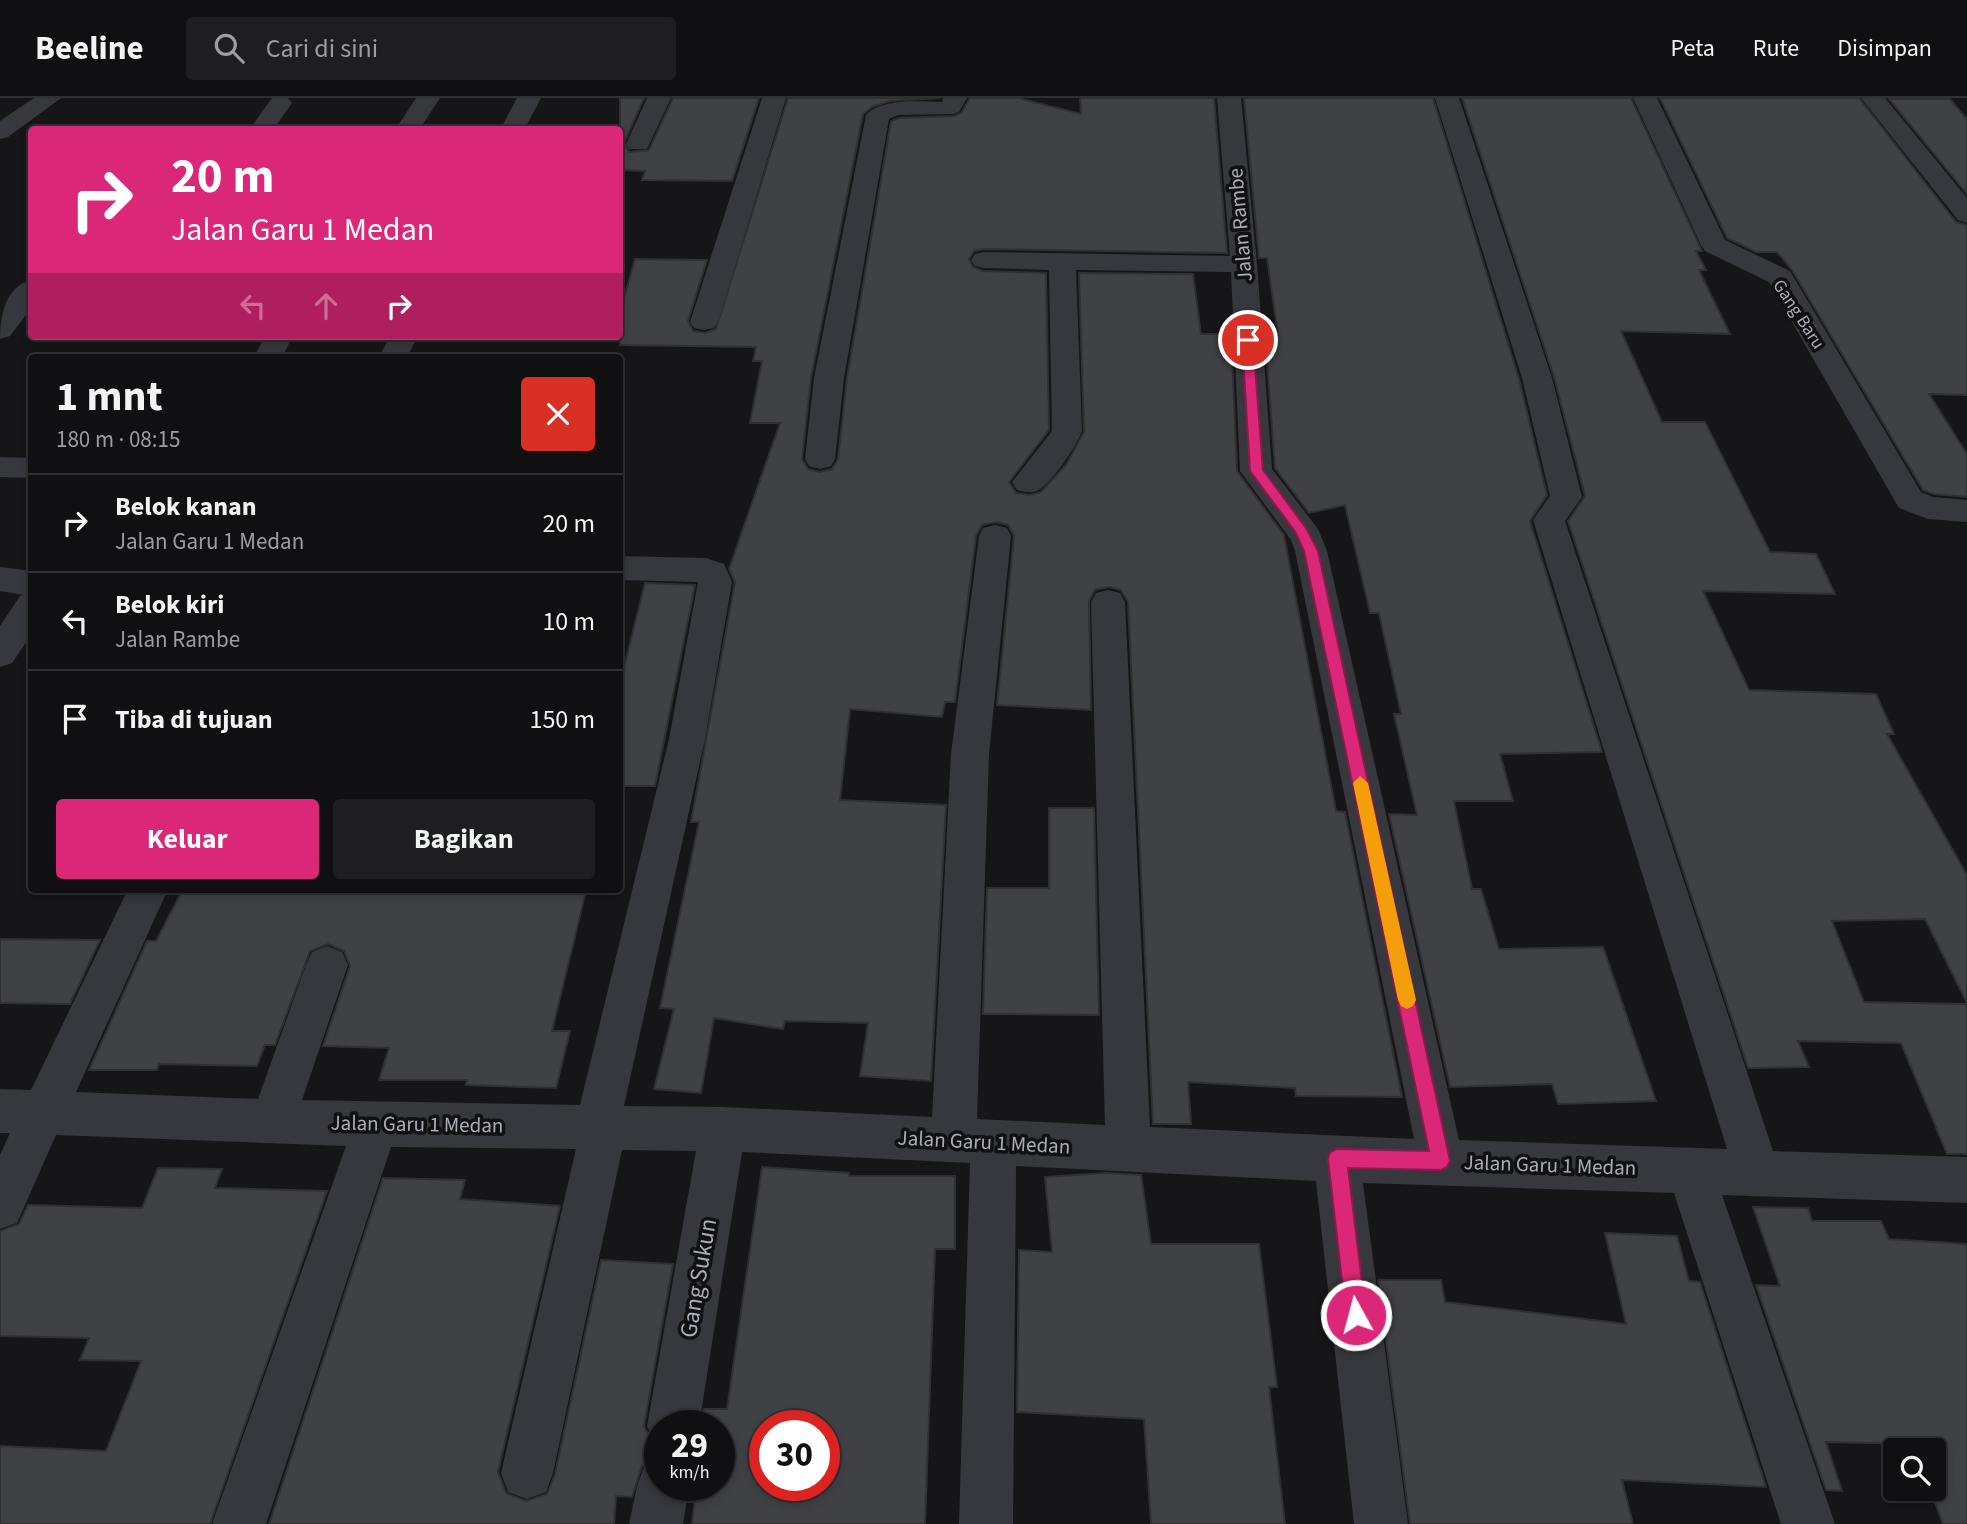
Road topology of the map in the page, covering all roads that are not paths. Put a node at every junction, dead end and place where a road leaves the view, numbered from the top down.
1 (49, 98) edge
2 (428, 98) edge
3 (529, 98) edge
4 (659, 98) edge
5 (774, 98) edge
6 (955, 98) edge
7 (1229, 98) edge
8 (1447, 98) edge
9 (1645, 98) edge
10 (1873, 98) edge
11 (280, 103) dead end
12 (264, 126) edge
13 (410, 126) edge
14 (514, 126) edge
15 (0, 132) edge
16 (638, 144) dead end
17 (1967, 215) edge
18 (984, 260) dead end
19 (1062, 262) junction
20 (1244, 264) junction
21 (28, 293) edge
22 (704, 322) dead end
23 (0, 330) edge
24 (820, 459) dead end
25 (0, 467) edge
26 (28, 468) edge
27 (1028, 482) dead end
28 (1967, 511) edge
29 (995, 536) dead end
30 (623, 568) edge
31 (0, 579) edge
32 (28, 583) edge
33 (1108, 602) dead end
34 (28, 611) edge
35 (0, 654) edge
36 (146, 893) edge
37 (327, 965) dead end
38 (0, 1111) edge
39 (45, 1112) junction
40 (272, 1121) junction
41 (376, 1125) junction
42 (600, 1127) junction
43 (723, 1129) junction
44 (973, 1142) junction
45 (1128, 1149) junction
46 (1337, 1159) junction
47 (1441, 1161) junction
48 (1690, 1170) junction
49 (1757, 1172) junction
50 (1967, 1180) edge
51 (0, 1206) edge
52 (676, 1410) edge
53 (527, 1474) dead end
54 (660, 1501) edge
55 (239, 1524) edge
56 (656, 1524) edge
57 (986, 1524) edge
58 (1381, 1524) edge
59 (1808, 1524) edge

1 - 15 street
2 - 13 street
3 - 14 street
4 - 16 street
5 - 22 street
6 - 24 street
7 - 20 street, Jalan Rambe
8 - 49 street
9 - 28 street, Gang Baru
10 - 17 street
11 - 12 street
18 - 19 street
19 - 20 street
19 - 27 street
20 - 47 street, Jalan Rambe
21 - 23 street
25 - 26 street
29 - 44 street
30 - 42 street
31 - 32 street
33 - 45 street
34 - 35 street
36 - 39 street
37 - 40 street
38 - 39 street, Jalan Garu 1 Medan
39 - 40 street, Jalan Garu 1 Medan
39 - 51 street
40 - 41 street, Jalan Garu 1 Medan
41 - 42 street, Jalan Garu 1 Medan
41 - 55 street
42 - 43 street, Jalan Garu 1 Medan
42 - 53 street
43 - 44 street, Jalan Garu 1 Medan
43 - 52 street, Gang Sukun
44 - 45 street, Jalan Garu 1 Medan
44 - 57 street
45 - 46 street, Jalan Garu 1 Medan
46 - 47 street, Jalan Garu 1 Medan
46 - 58 street
47 - 48 street, Jalan Garu 1 Medan
48 - 49 street, Jalan Garu 1 Medan
48 - 59 street
49 - 50 street, Jalan Garu 1 Medan
54 - 56 street

